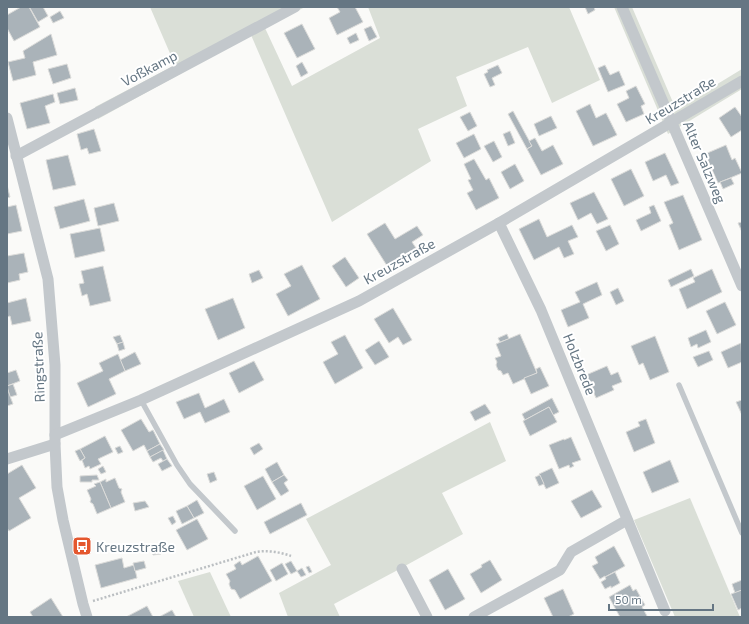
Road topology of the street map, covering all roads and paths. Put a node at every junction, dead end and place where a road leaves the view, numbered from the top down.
1 (295, 7) edge
2 (622, 7) edge
3 (742, 81) edge
4 (7, 118) edge
5 (672, 122) junction
6 (16, 156) junction
7 (499, 223) junction
8 (742, 286) edge
9 (679, 385) dead end
10 (141, 400) junction
11 (55, 439) junction
12 (7, 459) edge
13 (628, 520) junction
14 (235, 530) dead end
15 (742, 533) edge
16 (291, 556) dead end
17 (402, 569) dead end
18 (83, 604) junction
19 (665, 611) dead end
20 (87, 617) edge
21 (427, 617) edge
22 (474, 617) edge

1 - 6 street, Voßkamp
2 - 5 street, Alter Salzweg
3 - 5 street, Kreuzstraße
4 - 6 street, Ringstraße
5 - 7 street, Kreuzstraße
5 - 8 street, Alter Salzweg
6 - 11 street, Ringstraße
7 - 10 street, Kreuzstraße
7 - 13 street, Holzbrede
9 - 15 lane
10 - 11 street, Kreuzstraße
10 - 14 lane
11 - 12 street, Kreuzstraße
11 - 18 street, Ringstraße
13 - 19 street, Holzbrede
13 - 22 street
16 - 18 path
17 - 21 street
18 - 20 street, Ringstraße

